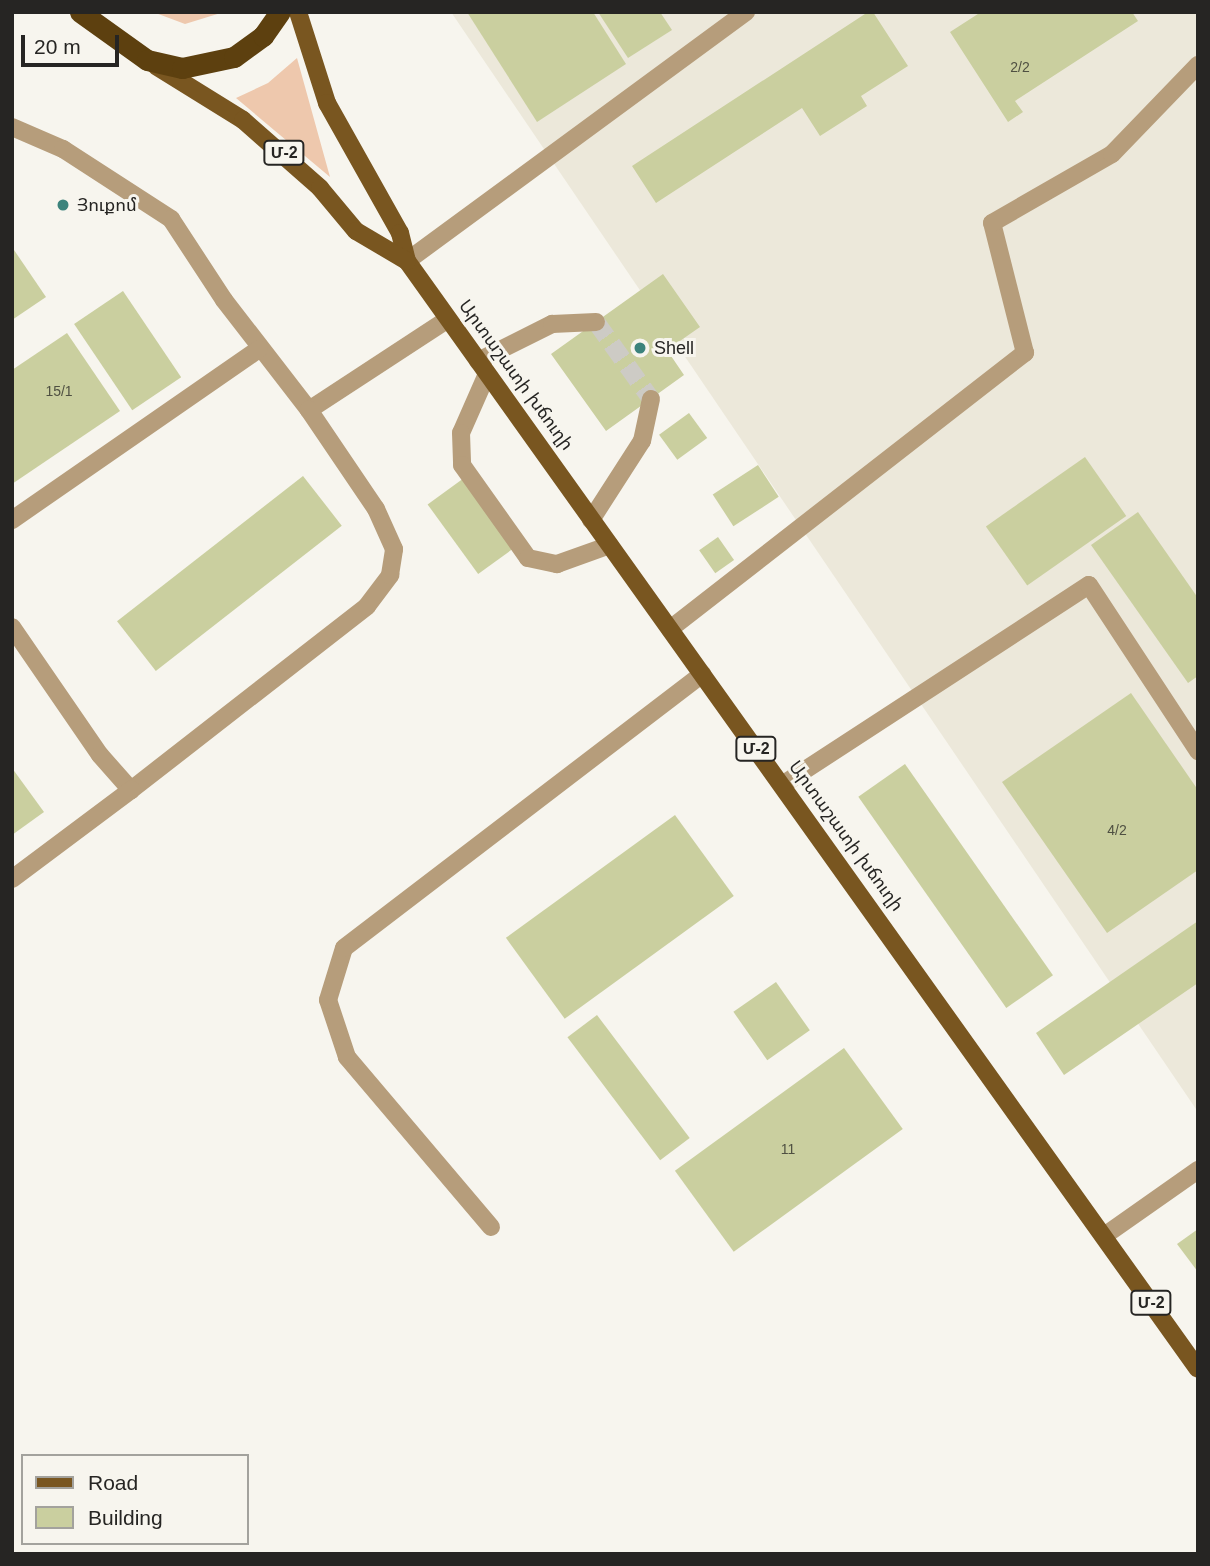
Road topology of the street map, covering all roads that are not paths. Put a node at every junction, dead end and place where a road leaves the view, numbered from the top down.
1 (80, 12) edge
2 (94, 12) edge
3 (280, 12) edge
4 (298, 12) edge
5 (746, 12) edge
6 (108, 32) junction
7 (147, 60) junction
8 (1198, 65) edge
9 (12, 127) edge
10 (407, 261) junction
11 (448, 319) junction
12 (596, 322) dead end
13 (259, 349) junction
14 (483, 368) junction
15 (651, 399) dead end
16 (309, 410) junction
17 (12, 520) edge
18 (591, 520) junction
19 (610, 545) junction
20 (12, 627) edge
21 (670, 629) junction
22 (702, 674) junction
23 (1198, 751) edge
24 (782, 785) junction
25 (131, 790) junction
26 (12, 880) edge
27 (1198, 1170) edge
28 (491, 1227) dead end
29 (1104, 1236) junction
30 (1198, 1369) edge

1 - 6 highway, Արտաշատի խճուղի / Մ-2
2 - 6 highway, Արտաշատի խճուղի / Մ-2
3 - 7 highway, Արտաշատի խճուղի / Մ-2
4 - 10 main road, Արտաշատի խճուղի / Մ-2
5 - 10 street
6 - 7 highway, Արտաշատի խճուղի / Մ-2
7 - 10 main road, Արտաշատի խճուղի / Մ-2
8 - 21 street
9 - 13 street
10 - 11 main road, Արտաշատի խճուղի / Մ-2
11 - 14 main road, Արտաշատի խճուղի / Մ-2
11 - 16 street
12 - 14 street
13 - 16 street
13 - 17 street
14 - 18 main road, Արտաշատի խճուղի / Մ-2
14 - 19 street
15 - 18 street
16 - 25 street
18 - 19 main road, Արտաշատի խճուղի / Մ-2
19 - 21 main road, Արտաշատի խճուղի / Մ-2
20 - 25 street
21 - 22 main road, Արտաշատի խճուղի / Մ-2
22 - 24 main road, Արտաշատի խճուղի / Մ-2
22 - 28 street
23 - 24 street
24 - 29 main road, Արտաշատի խճուղի / Մ-2
25 - 26 street
27 - 29 street
29 - 30 main road, Արտաշատի խճուղի / Մ-2

